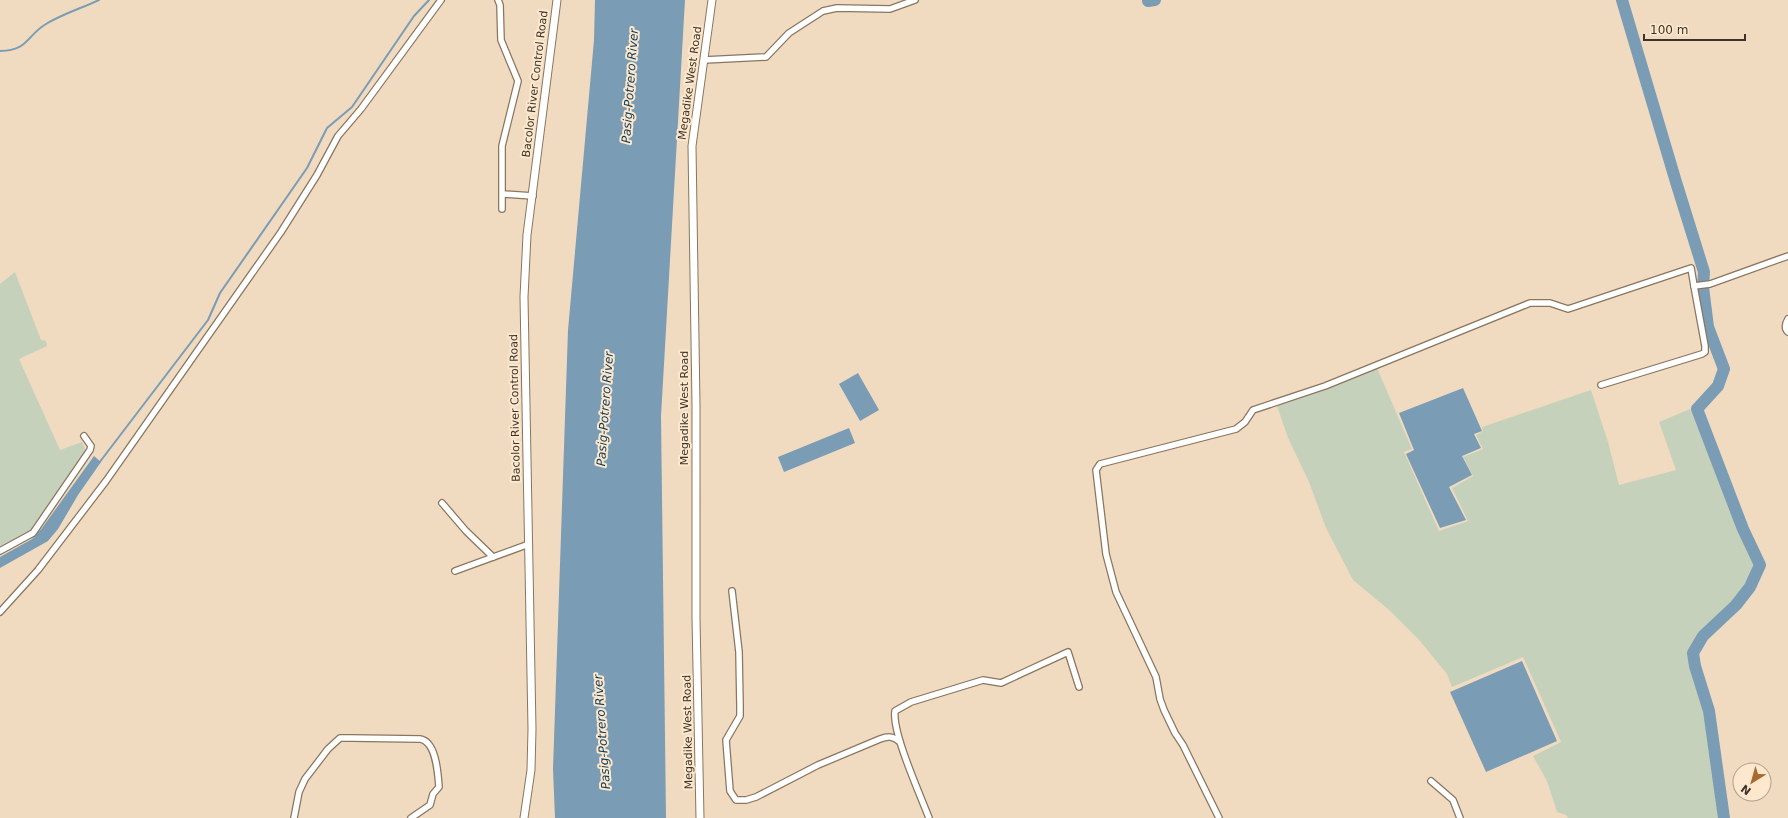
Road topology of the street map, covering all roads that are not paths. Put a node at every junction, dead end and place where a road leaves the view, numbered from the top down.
1 (442, 0) edge
2 (498, 0) edge
3 (557, 0) edge
4 (712, 0) edge
5 (915, 0) edge
6 (704, 60) junction
7 (502, 194) junction
8 (533, 196) junction
9 (502, 209) dead end
10 (1788, 256) edge
11 (1696, 286) junction
12 (1788, 319) edge
13 (1788, 332) edge
14 (1600, 385) dead end
15 (84, 436) dead end
16 (442, 503) dead end
17 (529, 544) junction
18 (0, 551) edge
19 (493, 557) junction
20 (455, 571) dead end
21 (732, 591) dead end
22 (0, 612) edge
23 (1079, 687) dead end
24 (900, 742) junction
25 (1431, 781) dead end
26 (294, 818) edge
27 (411, 818) edge
28 (524, 818) edge
29 (700, 818) edge
30 (929, 818) edge
31 (1219, 818) edge
32 (1460, 818) edge

1 - 22 street
2 - 7 street
3 - 8 street, Bacolor River Control Road
4 - 6 street, Megadike West Road
5 - 6 street
6 - 29 street, Megadike West Road
7 - 8 street
7 - 9 street
8 - 17 street, Bacolor River Control Road
10 - 11 street
11 - 14 street
11 - 31 street
12 - 13 street
15 - 18 street
16 - 19 street
17 - 19 street
17 - 28 street, Bacolor River Control Road
19 - 20 street
21 - 24 street
23 - 24 street
24 - 30 street
25 - 32 street
26 - 27 street

